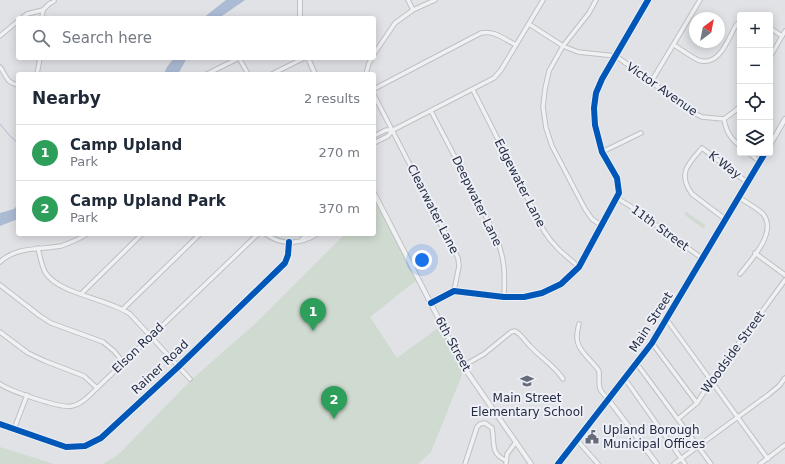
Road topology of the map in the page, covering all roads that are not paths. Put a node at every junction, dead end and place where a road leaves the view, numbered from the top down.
1 (54, 0) edge
2 (300, 0) edge
3 (408, 0) edge
4 (435, 0) edge
5 (543, 0) edge
6 (596, 0) edge
7 (648, 0) edge
8 (700, 0) edge
9 (43, 10) junction
10 (413, 10) junction
11 (24, 16) edge
12 (42, 16) edge
13 (300, 16) edge
14 (16, 23) edge
15 (529, 24) junction
16 (737, 24) edge
17 (773, 30) edge
18 (785, 31) edge
19 (0, 36) edge
20 (782, 36) junction
21 (674, 45) junction
22 (516, 46) junction
23 (563, 46) junction
24 (376, 51) edge
25 (773, 52) edge
26 (616, 56) junction
27 (40, 60) edge
28 (235, 60) edge
29 (240, 60) edge
30 (300, 60) edge
31 (309, 60) edge
32 (371, 60) edge
33 (0, 67) edge
34 (38, 72) edge
35 (211, 72) edge
36 (247, 72) edge
37 (276, 72) edge
38 (314, 72) edge
39 (367, 72) edge
40 (651, 82) junction
41 (16, 84) edge
42 (376, 88) edge
43 (473, 90) junction
44 (376, 99) edge
45 (737, 109) edge
46 (432, 110) junction
47 (724, 119) junction
48 (785, 119) edge
49 (392, 130) junction
50 (641, 133) dead end
51 (376, 135) edge
52 (773, 140) edge
53 (376, 141) edge
54 (737, 143) edge
55 (602, 152) junction
56 (753, 156) edge
57 (763, 156) edge
58 (760, 162) junction
59 (748, 182) junction
60 (376, 196) edge
61 (616, 198) junction
62 (740, 198) junction
63 (725, 219) junction
64 (602, 226) junction
65 (84, 236) edge
66 (140, 236) edge
67 (198, 236) edge
68 (256, 236) edge
69 (269, 236) edge
70 (306, 236) edge
71 (314, 236) edge
72 (299, 241) junction
73 (289, 242) junction
74 (38, 248) junction
75 (755, 254) junction
76 (703, 259) junction
77 (0, 262) edge
78 (579, 267) junction
79 (740, 274) dead end
80 (785, 275) edge
81 (785, 280) edge
82 (0, 285) edge
83 (454, 291) junction
84 (81, 294) junction
85 (504, 297) junction
86 (430, 303) junction
87 (123, 309) junction
88 (666, 320) junction
89 (579, 324) dead end
90 (1, 334) edge
91 (151, 336) junction
92 (652, 343) junction
93 (123, 362) junction
94 (637, 364) junction
95 (463, 366) junction
96 (178, 367) junction
97 (785, 378) edge
98 (625, 379) junction
99 (190, 380) dead end
100 (563, 380) dead end
101 (711, 381) junction
102 (0, 384) edge
103 (97, 388) junction
104 (27, 395) junction
105 (608, 399) junction
106 (697, 403) junction
107 (737, 418) junction
108 (678, 419) junction
109 (0, 424) edge
110 (14, 429) junction
111 (577, 440) junction
112 (516, 442) junction
113 (785, 445) edge
114 (698, 446) junction
115 (681, 458) junction
116 (768, 459) junction
117 (506, 462) edge
118 (465, 464) edge
119 (531, 464) edge
120 (558, 464) edge
121 (598, 464) edge
122 (657, 464) edge
123 (674, 464) edge
124 (685, 464) edge
125 (711, 464) edge
126 (760, 464) edge

1 - 9 street
2 - 13 street
3 - 10 street
4 - 10 street
5 - 15 street
6 - 23 street
7 - 26 street
8 - 21 street
9 - 11 street
9 - 12 street
10 - 24 street
14 - 19 street
15 - 22 street
15 - 23 street, Victor Avenue
16 - 21 street
17 - 20 street
18 - 20 street
20 - 25 street
21 - 40 street
22 - 42 street
22 - 43 street
23 - 26 street, Victor Avenue
23 - 64 street
26 - 40 street, Victor Avenue
26 - 55 street
27 - 34 street
28 - 35 street
29 - 36 street
30 - 37 street
31 - 38 street
32 - 39 street
33 - 41 street
40 - 47 street, Victor Avenue
43 - 46 street
43 - 78 street, Edgewater Lane
44 - 49 street, Clearwater Lane
45 - 47 street
46 - 49 street
46 - 85 street, Deepwater Lane
47 - 54 street
48 - 52 street
49 - 51 street
49 - 53 street
49 - 83 street, Clearwater Lane
50 - 55 street
55 - 61 street
56 - 58 street
57 - 58 street, Main Street
58 - 59 street, Main Street
59 - 62 street, Main Street
59 - 63 street, K Way
60 - 86 street, 6th Street
61 - 64 street
61 - 76 street, 11th Street
62 - 63 street, Main Street
62 - 75 street
63 - 76 street, Main Street
64 - 78 street
65 - 74 street
66 - 84 street
67 - 87 street
68 - 91 street, Elson Road
69 - 73 street
70 - 72 street
71 - 72 street
72 - 73 street
73 - 96 street, Rainer Road
74 - 77 street
74 - 84 street
75 - 79 street
75 - 80 street
76 - 88 street, Main Street
78 - 85 street
81 - 101 street, Woodside Street
82 - 93 street
83 - 85 street
83 - 86 street
84 - 87 street
86 - 95 street, 6th Street
87 - 91 street
88 - 92 street, Main Street
88 - 101 street
89 - 105 street
90 - 103 street
91 - 93 street, Elson Road
91 - 96 street
92 - 94 street, Main Street
92 - 106 street
93 - 103 street, Elson Road
94 - 98 street, Main Street
94 - 108 street
95 - 100 street
95 - 112 street, 6th Street
96 - 99 street
96 - 110 street, Rainer Road
97 - 107 street
98 - 105 street, Main Street
98 - 115 street
101 - 106 street, Woodside Street
101 - 107 street
102 - 104 street, Elson Road
103 - 104 street, Elson Road
104 - 110 street
105 - 111 street, Main Street
105 - 122 street
106 - 108 street, Woodside Street
107 - 114 street
107 - 116 street
108 - 114 street
109 - 110 street, Rainer Road
111 - 120 street, Main Street
111 - 121 street
112 - 117 street
112 - 119 street, 6th Street
113 - 116 street
114 - 115 street
114 - 125 street
115 - 123 street
115 - 124 street
116 - 126 street
117 - 118 street

